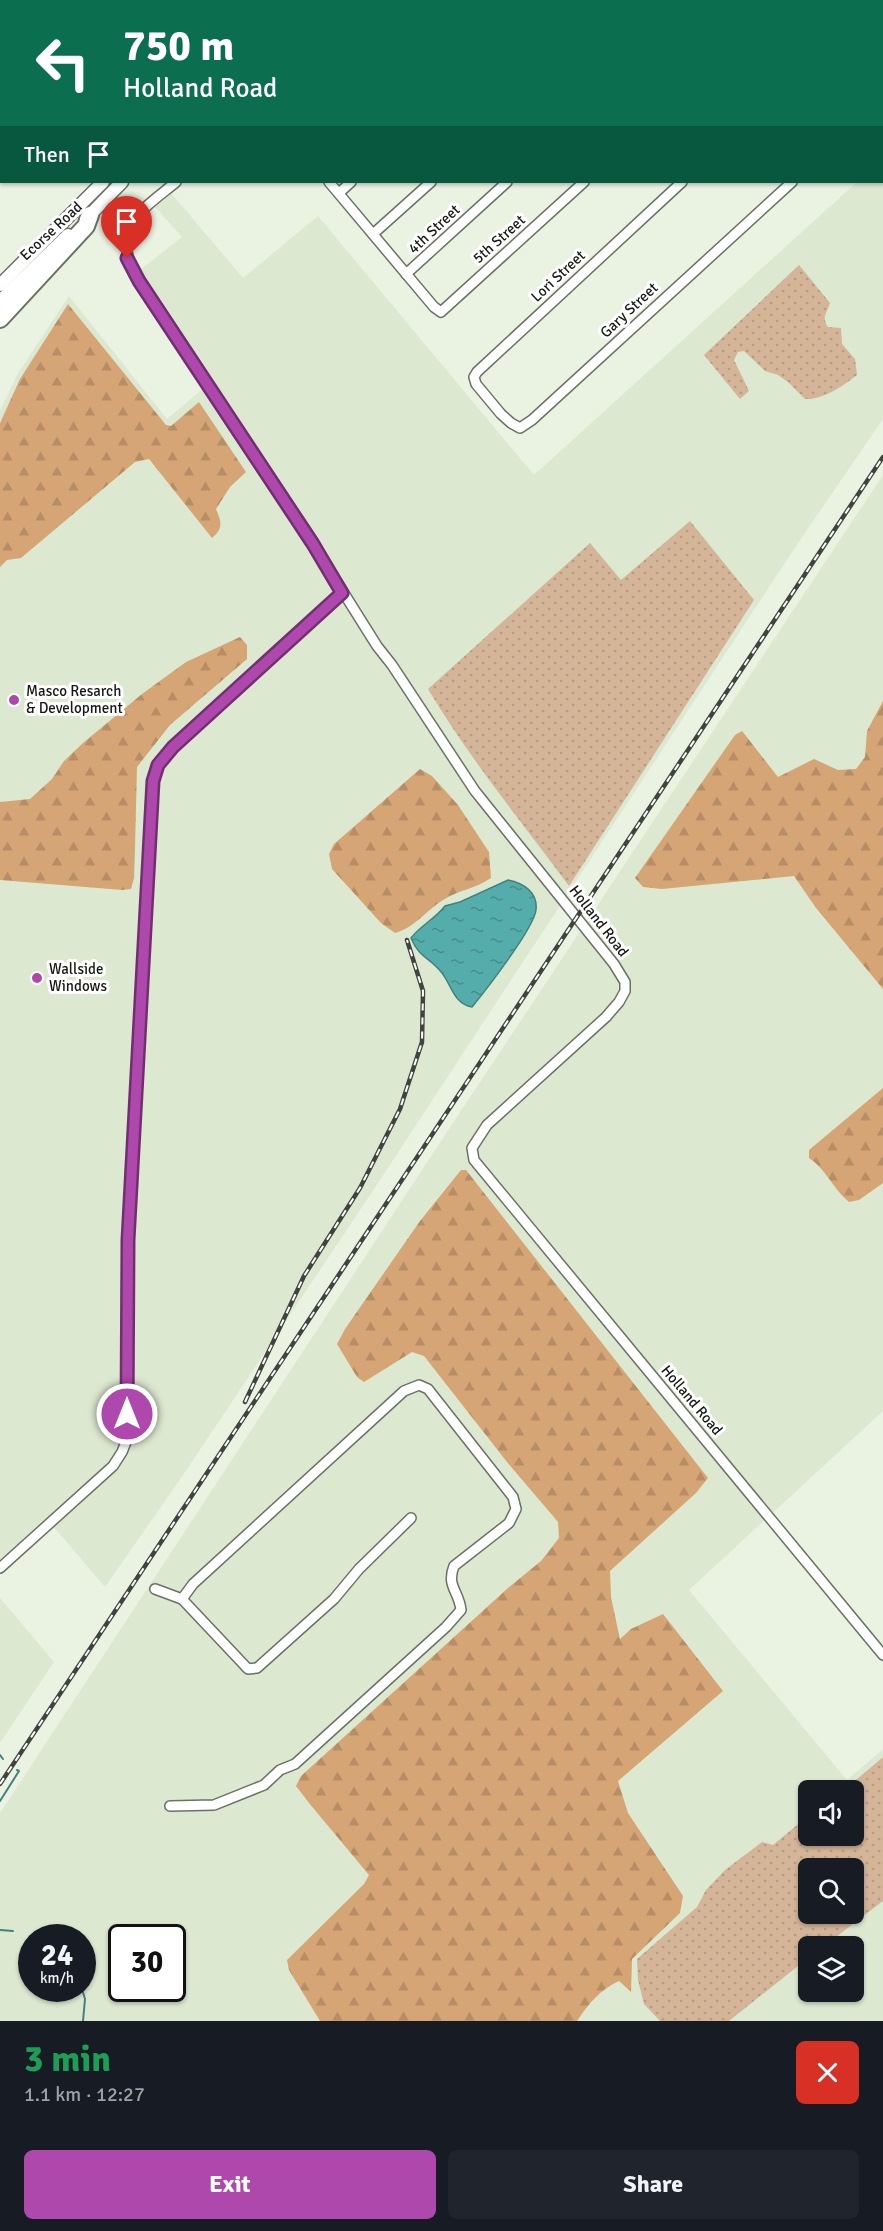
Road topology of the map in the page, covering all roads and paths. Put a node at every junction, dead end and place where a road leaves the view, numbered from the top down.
1 (102, 183) edge
2 (121, 183) edge
3 (175, 183) edge
4 (330, 183) edge
5 (350, 183) edge
6 (430, 183) edge
7 (506, 183) edge
8 (583, 183) edge
9 (681, 183) edge
10 (791, 183) edge
11 (339, 193) junction
12 (90, 214) junction
13 (373, 234) junction
14 (406, 274) junction
15 (0, 285) edge
16 (0, 301) edge
17 (0, 319) edge
18 (487, 397) joint
19 (342, 593) junction
20 (411, 1518) dead end
21 (0, 1568) edge
22 (155, 1589) dead end
23 (182, 1599) junction
24 (883, 1655) edge
25 (170, 1806) dead end

1 - 15 main road, Ecorse Road
2 - 12 main road, Ecorse Road
3 - 19 street, Holland Road
4 - 11 street
5 - 11 street
6 - 13 street
7 - 14 street, 4th Street
8 - 14 street, 5th Street
9 - 18 street, Lori Street
10 - 18 street, Gary Street
11 - 13 street
12 - 16 main road, Ecorse Road
12 - 17 highway
13 - 14 street
19 - 21 street
19 - 24 street, Holland Road
20 - 23 street
22 - 23 street
23 - 25 street

